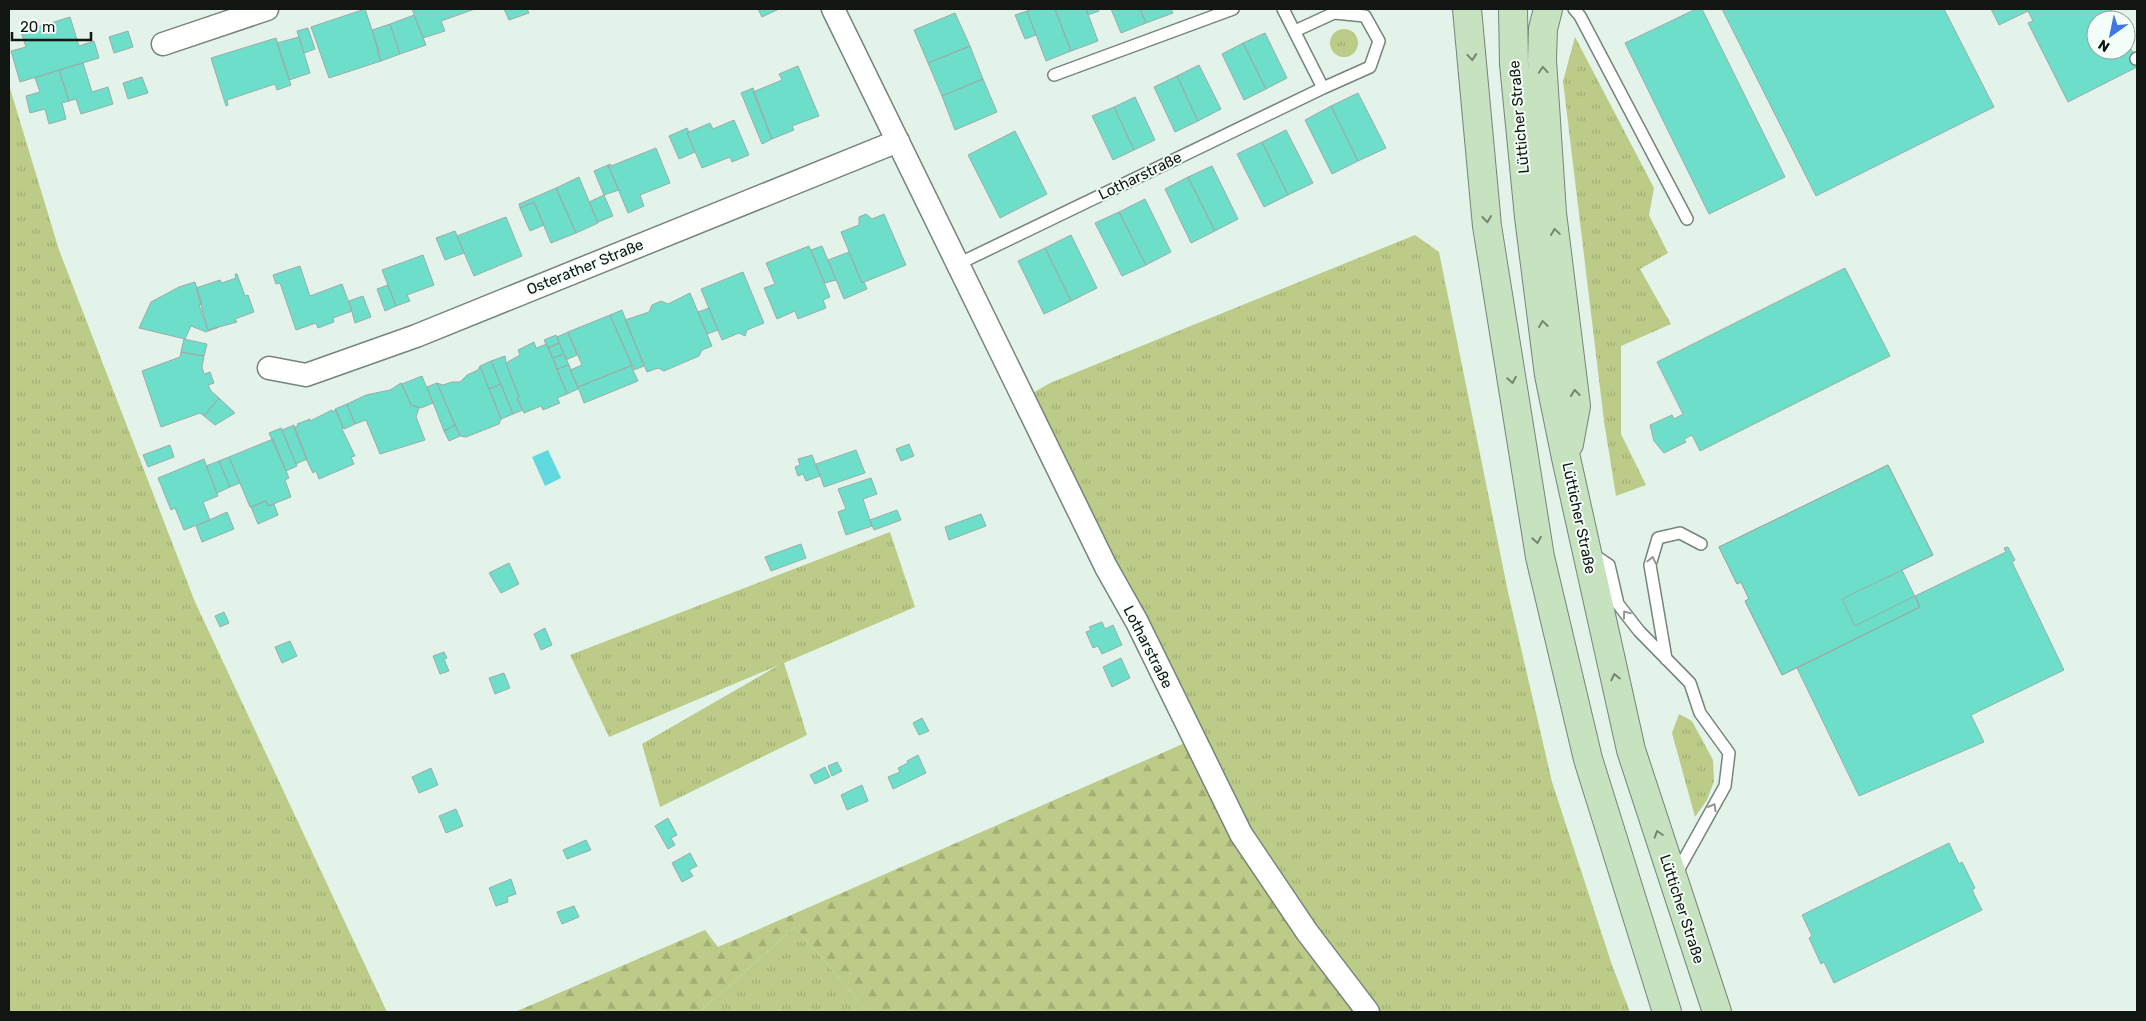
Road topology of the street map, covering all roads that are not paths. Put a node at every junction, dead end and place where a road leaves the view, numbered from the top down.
1 (267, 9) edge
2 (833, 9) edge
3 (1232, 9) edge
4 (1283, 9) edge
5 (1467, 9) edge
6 (1513, 9) edge
7 (1548, 9) edge
8 (1574, 9) edge
9 (1295, 32) junction
10 (163, 44) dead end
11 (1054, 74) dead end
12 (1323, 88) junction
13 (898, 141) junction
14 (1687, 219) dead end
15 (958, 264) junction
16 (269, 368) dead end
17 (1566, 458) junction
18 (1701, 544) dead end
19 (1585, 550) junction
20 (1666, 659) junction
21 (1672, 880) junction
22 (1368, 1012) edge
23 (1667, 1012) edge
24 (1716, 1012) edge

1 - 10 street
2 - 13 street, Lotharstraße
3 - 11 lane
4 - 9 lane
5 -> 23 main road
17 -> 6 main road, Lütticher Straße
17 -> 7 main road
8 - 14 lane
9 - 12 lane
9 - 12 lane, Lotharstraße
12 - 15 lane, Lotharstraße
13 - 15 street, Lotharstraße
13 - 16 street, Osterather Straße
15 - 22 street, Lotharstraße
17 - 19 main road, Lütticher Straße
20 -> 18 lane
20 -> 19 lane
21 -> 19 main road, Lütticher Straße
21 -> 20 lane
21 - 24 main road, Lütticher Straße

